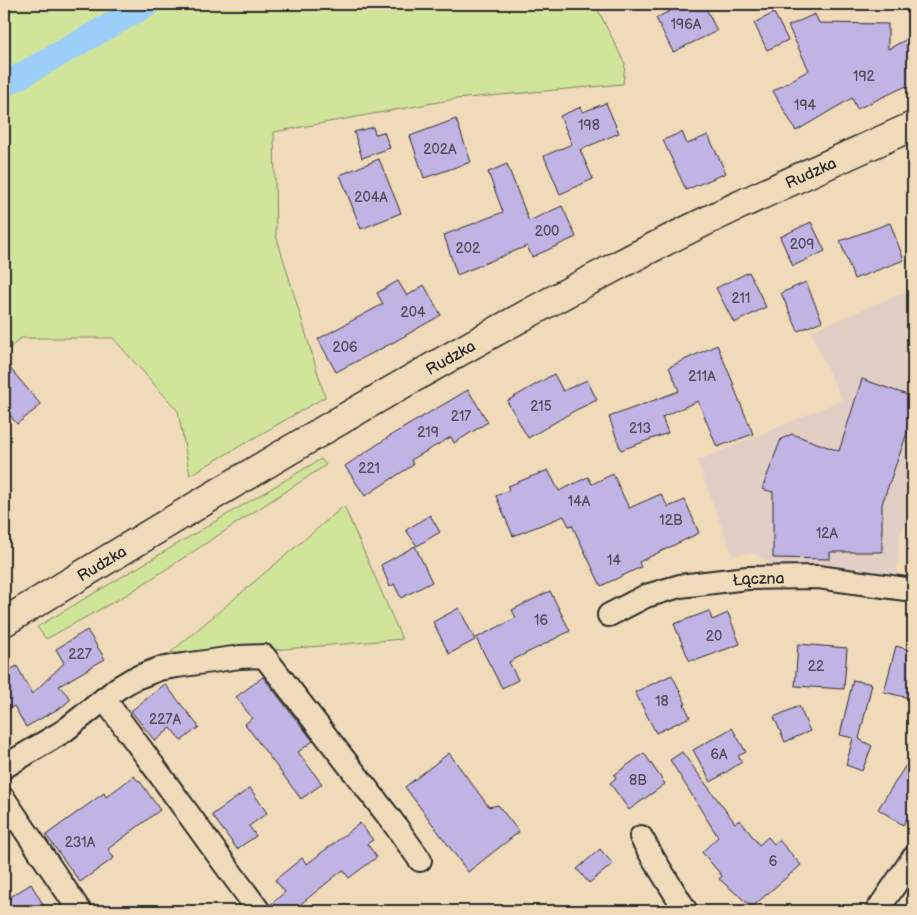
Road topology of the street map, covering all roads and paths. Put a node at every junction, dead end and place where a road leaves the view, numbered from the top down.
1 (913, 126) edge
2 (913, 590) edge
3 (609, 615) dead end
4 (4, 622) edge
5 (104, 699) junction
6 (4, 767) edge
7 (4, 799) edge
8 (641, 837) dead end
9 (913, 858) edge
10 (420, 860) dead end
11 (80, 911) edge
12 (259, 911) edge
13 (686, 911) edge
14 (877, 911) edge

1 - 4 main road, Rudzka
2 - 3 street, Łączna
5 - 6 street
5 - 10 street
5 - 12 street
7 - 11 street
8 - 13 street
9 - 14 street

